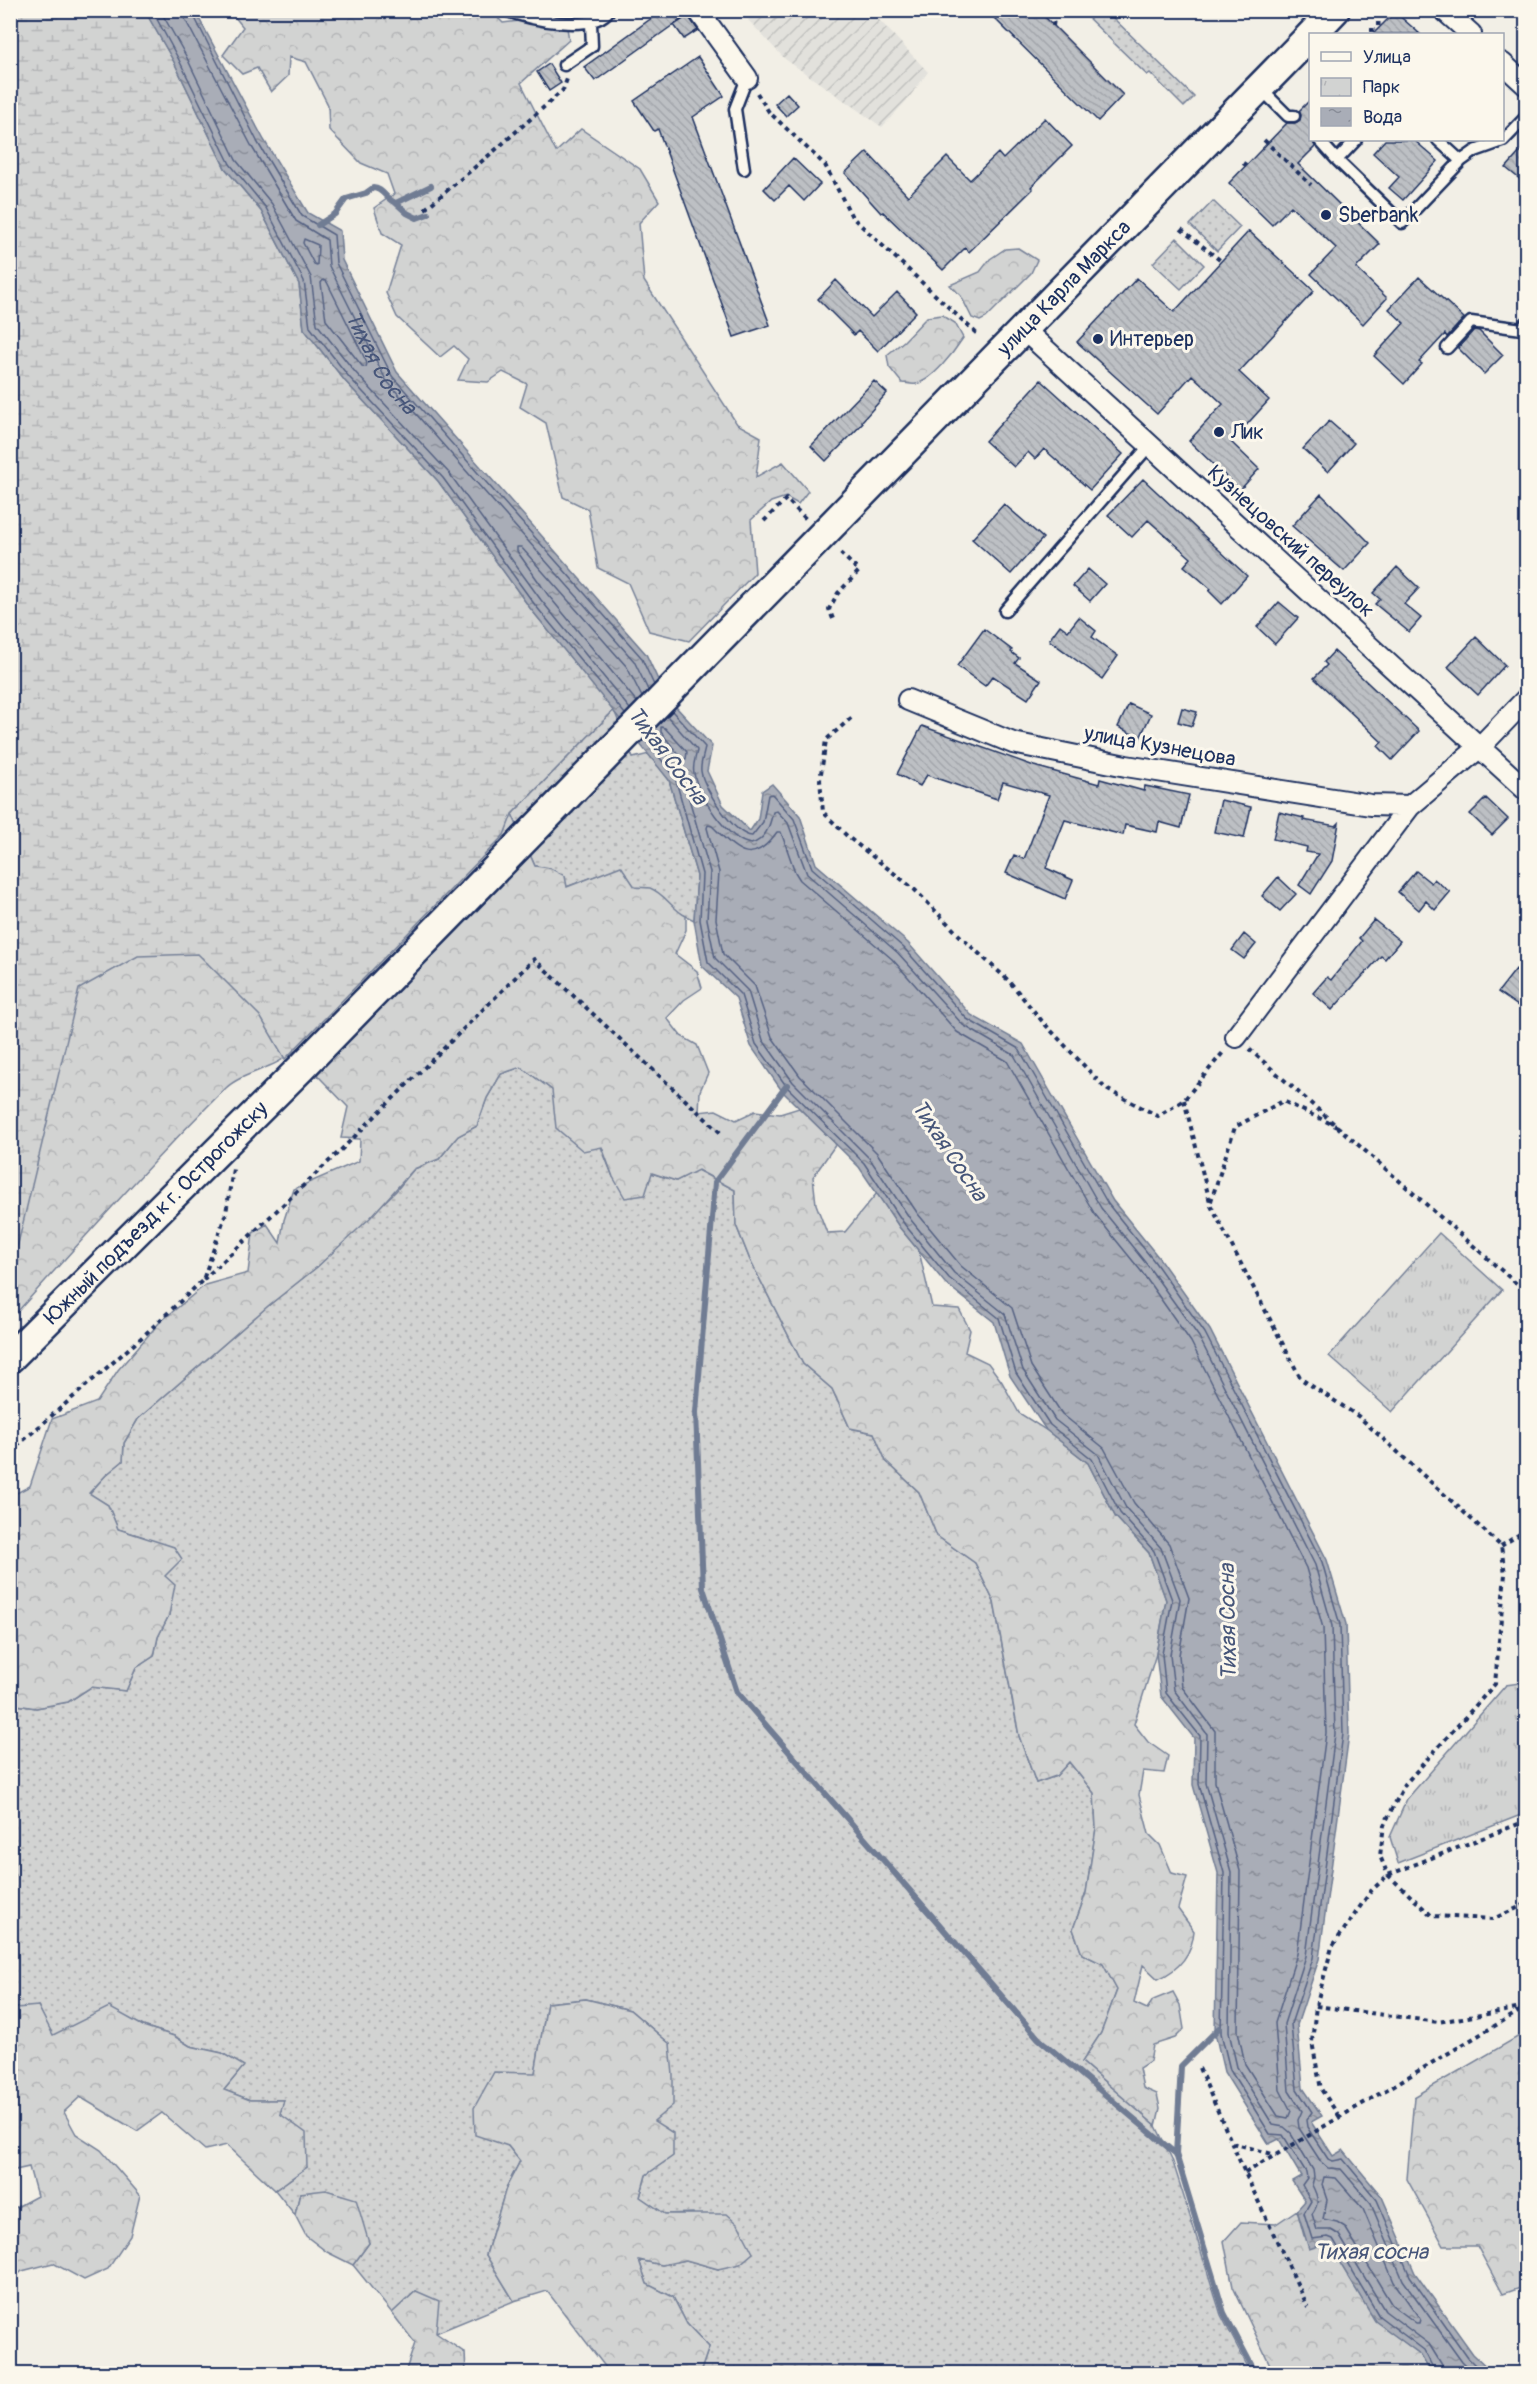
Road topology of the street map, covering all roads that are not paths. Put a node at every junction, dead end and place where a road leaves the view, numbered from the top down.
1 (505, 10) edge
2 (609, 10) edge
3 (698, 10) edge
4 (1335, 10) edge
5 (1444, 10) edge
6 (591, 23) junction
7 (1313, 33) edge
8 (1470, 33) edge
9 (1309, 37) edge
10 (1504, 64) edge
11 (564, 65) road end
12 (747, 78) joint
13 (1527, 85) edge
14 (1259, 88) junction
15 (1294, 116) dead end
16 (1527, 117) edge
17 (1504, 140) edge
18 (1320, 141) dead end
19 (1355, 141) edge
20 (1439, 141) edge
21 (1503, 141) edge
22 (1337, 160) junction
23 (1461, 161) junction
24 (744, 169) dead end
25 (1527, 323) edge
26 (1022, 328) junction
27 (1447, 348) dead end
28 (1150, 445) junction
29 (1005, 611) dead end
30 (1527, 699) edge
31 (908, 700) dead end
32 (1481, 746) junction
33 (1527, 790) edge
34 (1410, 806) junction
35 (1236, 1037) road end
36 (301, 1068) joint
37 (10, 1358) edge

1 - 6 lane
2 - 6 lane
3 - 12 street
4 - 7 main road, улица Карла Маркса
5 - 8 street
6 - 11 lane
9 - 14 main road, улица Карла Маркса
10 - 13 street
12 - 24 lane
14 - 15 lane
14 - 26 main road, улица Карла Маркса
16 - 17 lane
18 - 22 lane
19 - 22 lane
20 - 23 lane
21 - 23 lane
22 - 23 lane
25 - 27 lane
26 - 28 street, Кузнецовский переулок
26 - 36 main road, улица Карла Маркса
28 - 29 lane
28 - 32 street, Кузнецовский переулок
30 - 32 street
31 - 34 street, улица Кузнецова
32 - 33 street, Кузнецовский переулок
32 - 34 street
34 - 35 street
36 - 37 main road, Южный подъезд к г. Острогожску

